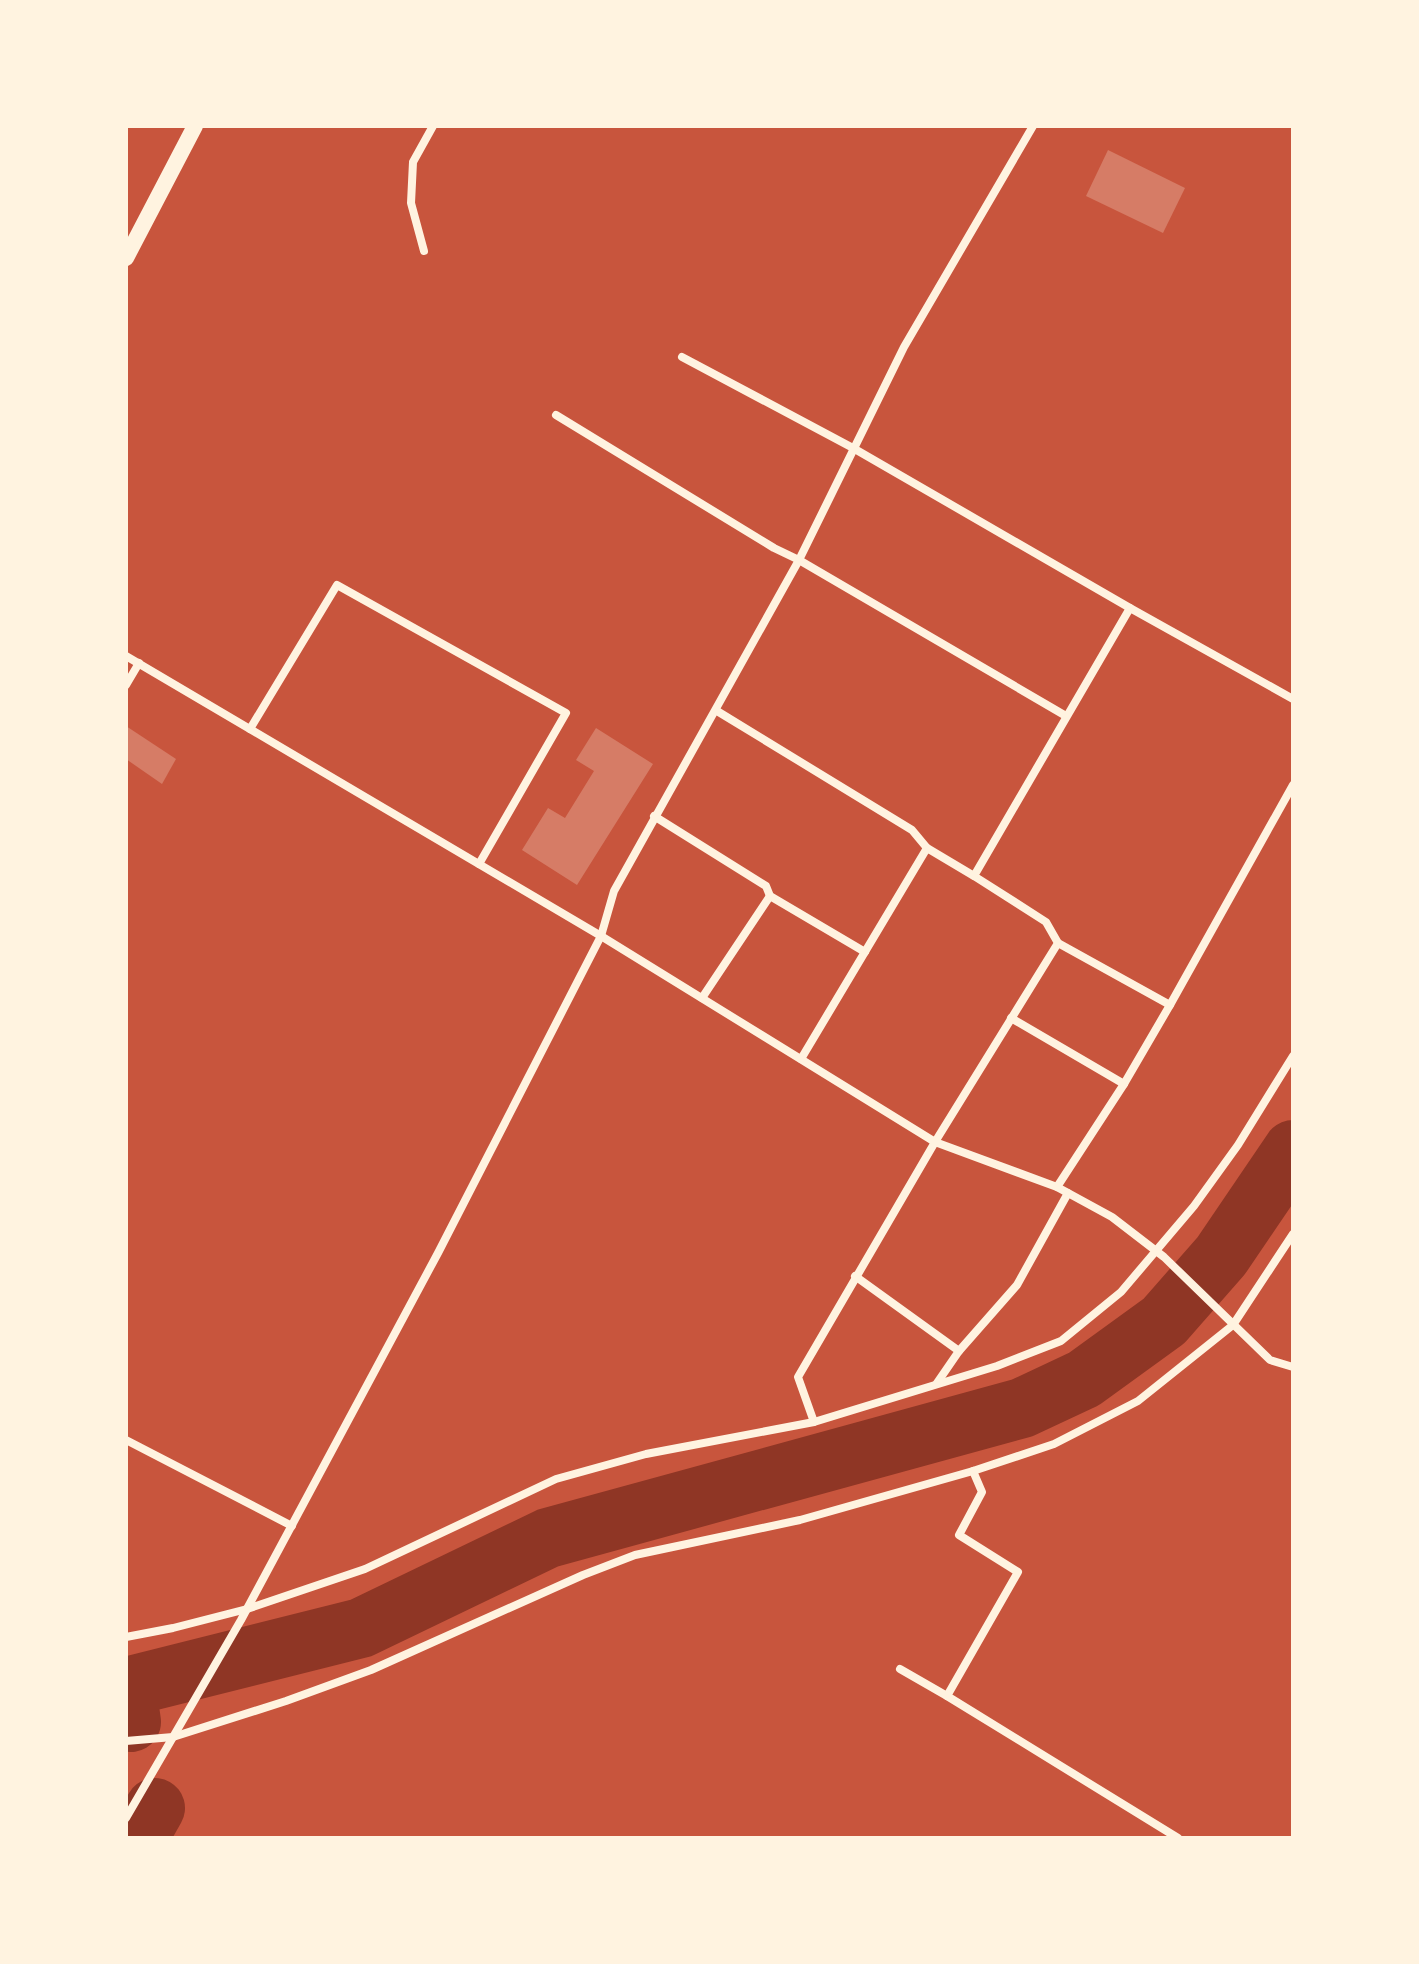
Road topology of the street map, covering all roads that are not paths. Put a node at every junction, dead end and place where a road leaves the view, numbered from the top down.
1 (195, 126) edge
2 (433, 126) edge
3 (1033, 126) edge
4 (424, 251) dead end
5 (126, 258) edge
6 (682, 357) dead end
7 (556, 415) dead end
8 (853, 448) junction
9 (799, 560) junction
10 (1130, 608) junction
11 (126, 656) edge
12 (139, 663) junction
13 (126, 685) edge
14 (1293, 699) edge
15 (717, 711) junction
16 (1066, 716) junction
17 (250, 729) junction
18 (1293, 785) edge
19 (654, 816) junction
20 (927, 848) junction
21 (479, 864) junction
22 (974, 876) junction
23 (770, 896) junction
24 (601, 936) junction
25 (1058, 943) junction
26 (865, 952) junction
27 (702, 998) junction
28 (1170, 1005) junction
29 (1011, 1018) junction
30 (1293, 1056) edge
31 (801, 1059) junction
32 (1124, 1084) junction
33 (935, 1142) junction
34 (1057, 1187) junction
35 (1068, 1193) junction
36 (1293, 1234) edge
37 (1156, 1251) junction
38 (855, 1276) junction
39 (1233, 1325) junction
40 (959, 1351) junction
41 (1293, 1367) edge
42 (936, 1384) junction
43 (814, 1422) junction
44 (126, 1440) edge
45 (973, 1471) junction
46 (292, 1526) junction
47 (247, 1609) junction
48 (126, 1637) edge
49 (900, 1669) dead end
50 (947, 1696) junction
51 (173, 1737) junction
52 (126, 1741) edge
53 (126, 1818) edge
54 (1178, 1838) edge

1 - 5 main road
2 - 4 street
3 - 8 street
6 - 8 street
7 - 9 street
8 - 9 street
8 - 10 street
9 - 15 street
9 - 16 street
10 - 14 street
10 - 16 street
11 - 12 street
12 - 13 street
12 - 17 street
15 - 19 street
15 - 20 street
16 - 22 street
17 - 21 street
17 - 21 street
18 - 28 street
19 - 23 street
19 - 24 street
20 - 22 street
20 - 26 street
21 - 24 street
22 - 25 street
23 - 26 street
23 - 27 street
24 - 27 street
24 - 46 street
25 - 28 street
25 - 29 street
26 - 31 street
27 - 31 street
28 - 32 street
29 - 32 street
29 - 33 street
30 - 37 street
31 - 33 street
32 - 34 street
33 - 34 street
33 - 38 street
34 - 35 street
35 - 37 street
35 - 40 street
36 - 39 street
37 - 39 street
37 - 42 street
38 - 40 street
38 - 43 street
39 - 41 street
39 - 45 street
40 - 42 street
42 - 43 street
43 - 47 street
44 - 46 street
45 - 50 street
45 - 51 street
46 - 47 street
47 - 48 street
47 - 51 street
49 - 50 street
50 - 54 street
51 - 52 street
51 - 53 street

